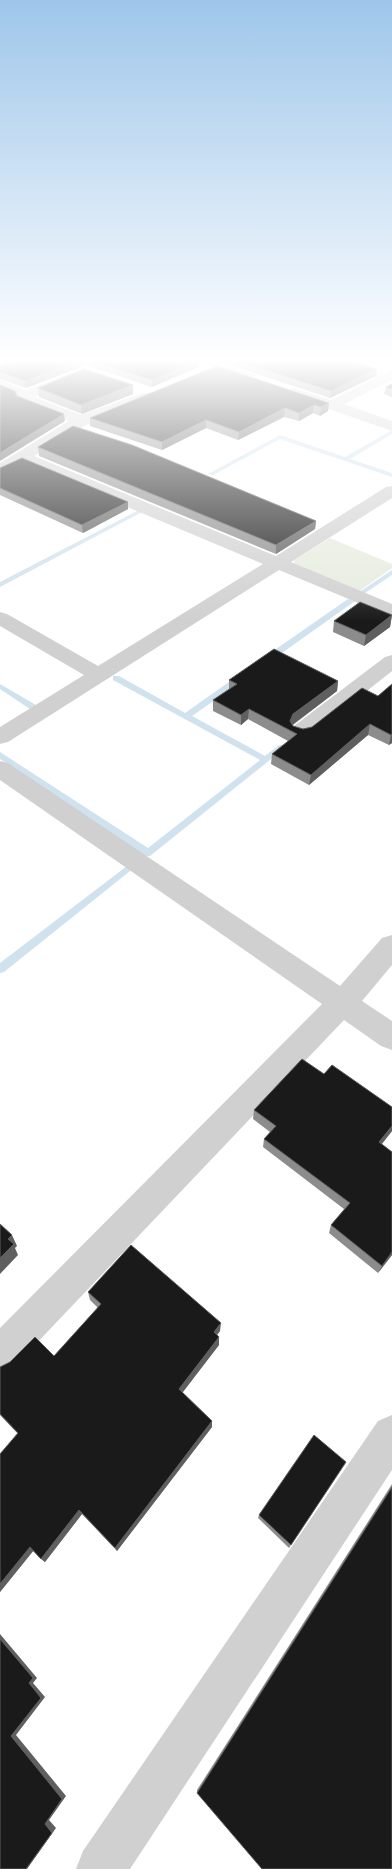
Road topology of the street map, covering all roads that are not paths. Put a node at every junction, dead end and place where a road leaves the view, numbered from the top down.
1 (37, 448) edge
2 (23, 457) junction
3 (0, 470) edge
4 (392, 491) edge
5 (314, 520) edge
6 (333, 528) junction
7 (277, 563) junction
8 (392, 611) edge
9 (0, 618) edge
10 (392, 661) edge
11 (99, 675) junction
12 (302, 731) edge
13 (0, 737) edge
14 (0, 770) edge
15 (392, 946) edge
16 (342, 1003) junction
17 (392, 1037) edge
18 (0, 1355) edge
19 (392, 1435) edge
20 (101, 1869) edge

1 - 2 street
2 - 3 street
2 - 7 street
4 - 6 street
5 - 6 street
6 - 7 street
7 - 8 street
7 - 11 street
9 - 11 street
10 - 12 street
11 - 13 street
14 - 16 street
15 - 16 street
16 - 17 street
16 - 18 street
19 - 20 street

